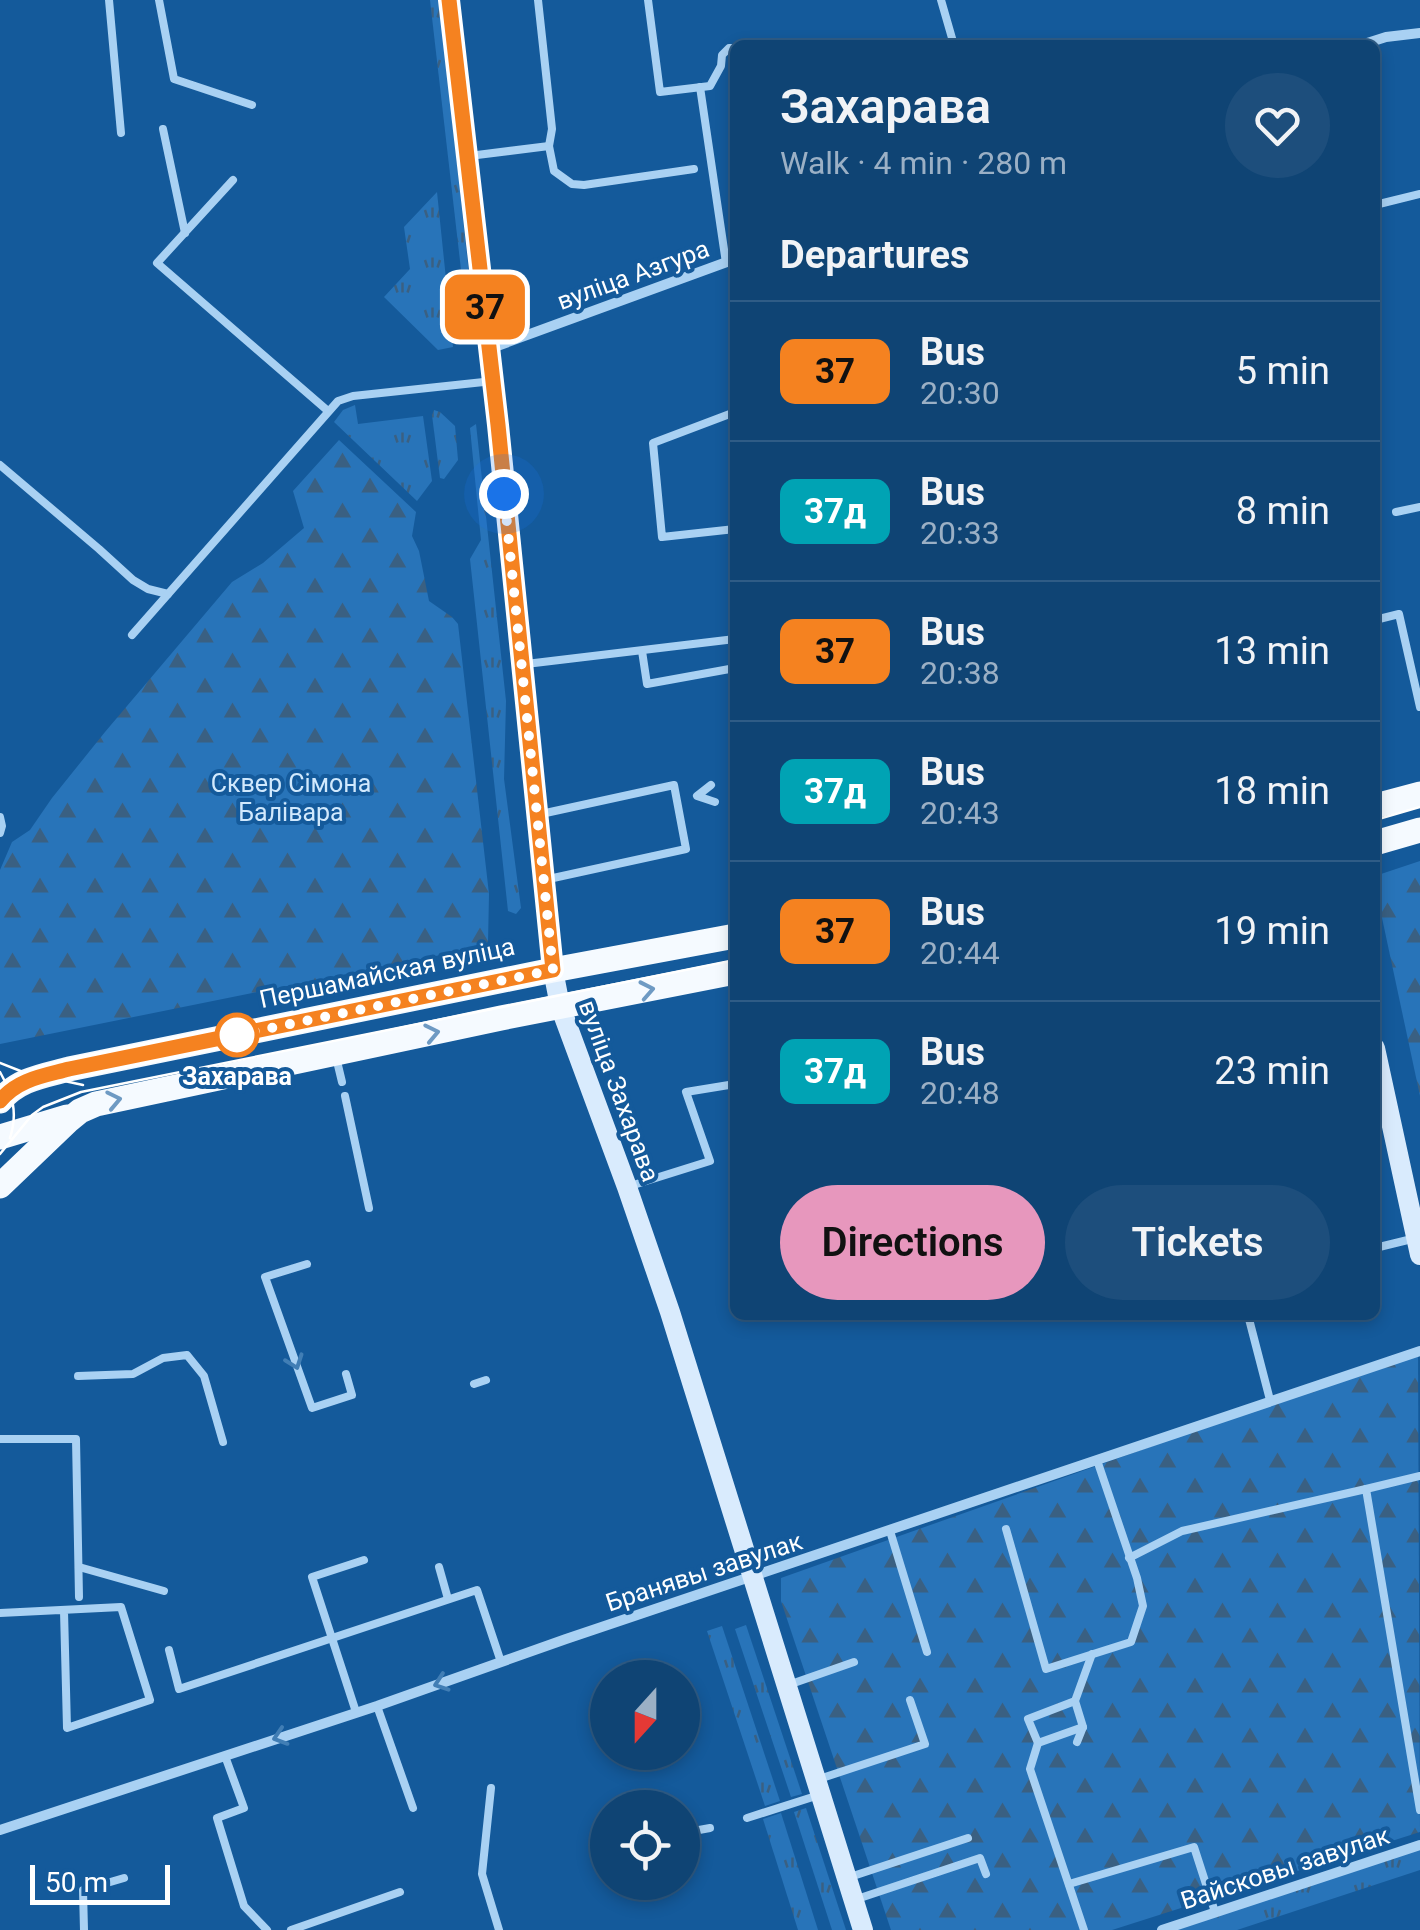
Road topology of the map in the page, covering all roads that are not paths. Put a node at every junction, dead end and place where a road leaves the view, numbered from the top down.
1 (109, 0) edge
2 (159, 0) edge
3 (450, 0) edge
4 (538, 0) edge
5 (648, 0) edge
6 (942, 0) edge
7 (1420, 34) edge
8 (953, 40) edge
9 (1377, 40) edge
10 (730, 48) edge
11 (700, 87) junction
12 (252, 105) dead end
13 (164, 128) dead end
14 (122, 132) dead end
15 (549, 146) junction
16 (466, 157) junction
17 (694, 169) dead end
18 (233, 180) dead end
19 (1420, 194) edge
20 (1380, 205) edge
21 (185, 233) junction
22 (730, 261) edge
23 (489, 349) junction
24 (493, 381) junction
25 (328, 411) junction
26 (730, 414) edge
27 (4, 469) edge
28 (0, 482) edge
29 (1420, 506) edge
30 (1396, 512) dead end
31 (730, 530) edge
32 (168, 594) junction
33 (1380, 619) edge
34 (132, 635) dead end
35 (730, 640) edge
36 (642, 650) junction
37 (523, 664) junction
38 (730, 669) edge
39 (1420, 707) edge
40 (711, 785) dead end
41 (1420, 794) edge
42 (697, 796) junction
43 (676, 800) junction
44 (715, 802) dead end
45 (1380, 805) edge
46 (538, 814) junction
47 (0, 817) edge
48 (1420, 830) edge
49 (0, 833) edge
50 (1380, 842) edge
51 (544, 880) junction
52 (730, 937) edge
53 (553, 970) junction
54 (730, 973) edge
55 (560, 1006) junction
56 (336, 1053) junction
57 (1380, 1071) edge
58 (35, 1077) junction
59 (0, 1081) edge
60 (342, 1082) dead end
61 (730, 1085) edge
62 (345, 1096) dead end
63 (0, 1100) edge
64 (78, 1113) junction
65 (0, 1137) edge
66 (4, 1181) edge
67 (628, 1187) junction
68 (368, 1208) dead end
69 (1418, 1247) edge
70 (1380, 1248) edge
71 (308, 1264) dead end
72 (1249, 1320) edge
73 (1420, 1351) edge
74 (346, 1374) dead end
75 (78, 1376) dead end
76 (486, 1380) dead end
77 (474, 1384) dead end
78 (1270, 1400) junction
79 (0, 1439) edge
80 (223, 1442) dead end
81 (1097, 1460) junction
82 (1420, 1476) edge
83 (1366, 1488) junction
84 (1006, 1530) dead end
85 (890, 1531) junction
86 (1129, 1558) junction
87 (364, 1560) dead end
88 (79, 1567) junction
89 (439, 1567) dead end
90 (752, 1578) junction
91 (164, 1591) dead end
92 (79, 1597) dead end
93 (448, 1599) junction
94 (64, 1611) junction
95 (0, 1613) edge
96 (332, 1637) junction
97 (169, 1650) dead end
98 (927, 1652) dead end
99 (1092, 1654) junction
100 (501, 1662) junction
101 (854, 1662) dead end
102 (786, 1686) junction
103 (910, 1700) dead end
104 (1075, 1701) junction
105 (376, 1706) junction
106 (356, 1712) junction
107 (1083, 1727) junction
108 (1077, 1742) dead end
109 (1038, 1743) junction
110 (224, 1756) junction
111 (819, 1787) junction
112 (491, 1788) dead end
113 (412, 1808) dead end
114 (1420, 1810) edge
115 (747, 1818) dead end
116 (710, 1828) dead end
117 (0, 1830) edge
118 (700, 1830) edge
119 (968, 1838) dead end
120 (1420, 1845) edge
121 (986, 1874) dead end
122 (124, 1878) dead end
123 (847, 1878) junction
124 (1069, 1884) junction
125 (400, 1892) dead end
126 (854, 1900) junction
127 (1215, 1912) junction
128 (84, 1930) edge
129 (267, 1930) edge
130 (292, 1930) edge
131 (499, 1930) edge
132 (863, 1930) edge
133 (1084, 1930) edge
134 (1162, 1930) edge

1 - 14 lane
2 - 12 lane
3 - 16 main road, вуліца Захарава
4 - 15 lane
5 - 11 lane
6 - 8 lane
7 - 9 street
10 - 11 lane
11 - 22 lane
13 - 21 lane
15 - 16 lane
15 - 17 lane
16 - 23 main road, вуліца Захарава
18 - 21 lane
19 - 20 lane
21 - 25 lane
22 - 23 street, вуліца Азгура
23 - 24 main road, вуліца Захарава
24 - 25 lane
24 - 37 main road, вуліца Захарава
25 - 32 lane
26 - 31 lane
27 - 28 lane
27 - 32 lane
29 - 30 lane
32 - 34 lane
33 - 39 lane
35 - 36 lane
36 - 37 lane
36 - 38 lane
37 - 46 main road, вуліца Захарава
40 - 42 lane
41 - 45 main road
42 - 43 lane
42 - 44 lane
43 - 46 lane
43 - 51 lane
46 - 51 main road, вуліца Захарава
47 - 49 lane
48 - 50 main road
51 - 53 main road, вуліца Захарава
52 - 53 main road, Першамайская вуліца
53 - 55 main road, вуліца Захарава
53 - 58 main road, Першамайская вуліца
55 -> 54 main road
56 -> 55 main road
55 - 67 main road, вуліца Захарава
56 - 60 lane
64 -> 56 main road
57 - 69 main road
58 - 59 main road
58 - 63 main road, Першамайская вуліца
61 - 67 lane
62 - 68 lane
64 - 65 main road
64 - 66 main road
67 - 90 main road, вуліца Захарава
69 - 70 lane
71 -> 74 lane
72 - 78 lane
73 - 78 street, Бранявы завулак
75 - 80 lane
76 - 77 lane
78 - 81 street, Бранявы завулак
79 - 88 lane
81 - 85 street, Бранявы завулак
81 - 86 lane
82 - 83 lane
83 - 86 lane
83 - 114 lane
84 - 99 lane
85 - 90 street, Бранявы завулак
85 - 98 lane
86 - 99 lane
87 - 96 lane
88 - 91 lane
88 - 92 lane
89 - 93 lane
90 - 100 street, Бранявы завулак
90 - 102 main road, вуліца Захарава
93 - 96 lane
93 - 100 lane
94 - 94 lane
94 - 95 lane
96 - 97 lane
96 - 106 lane
99 - 104 lane
100 -> 105 street, Бранявы завулак
101 - 102 lane
102 - 111 main road, вуліца Захарава
103 - 111 lane
104 - 107 lane
104 - 109 lane
105 - 106 street, Бранявы завулак
105 - 113 lane
106 -> 110 street, Бранявы завулак
107 - 108 lane
107 - 109 lane
109 - 124 lane
110 - 117 street, Бранявы завулак
110 - 129 lane
111 - 115 lane
111 - 123 main road, вуліца Захарава
112 - 131 lane
116 - 118 lane
119 - 123 lane
120 - 127 street, Вайсковы завулак
121 - 126 lane
122 - 128 lane
123 - 126 main road, вуліца Захарава
124 - 127 lane
124 - 133 lane
125 - 130 lane
126 - 132 main road, вуліца Захарава
127 - 134 street, Вайсковы завулак

